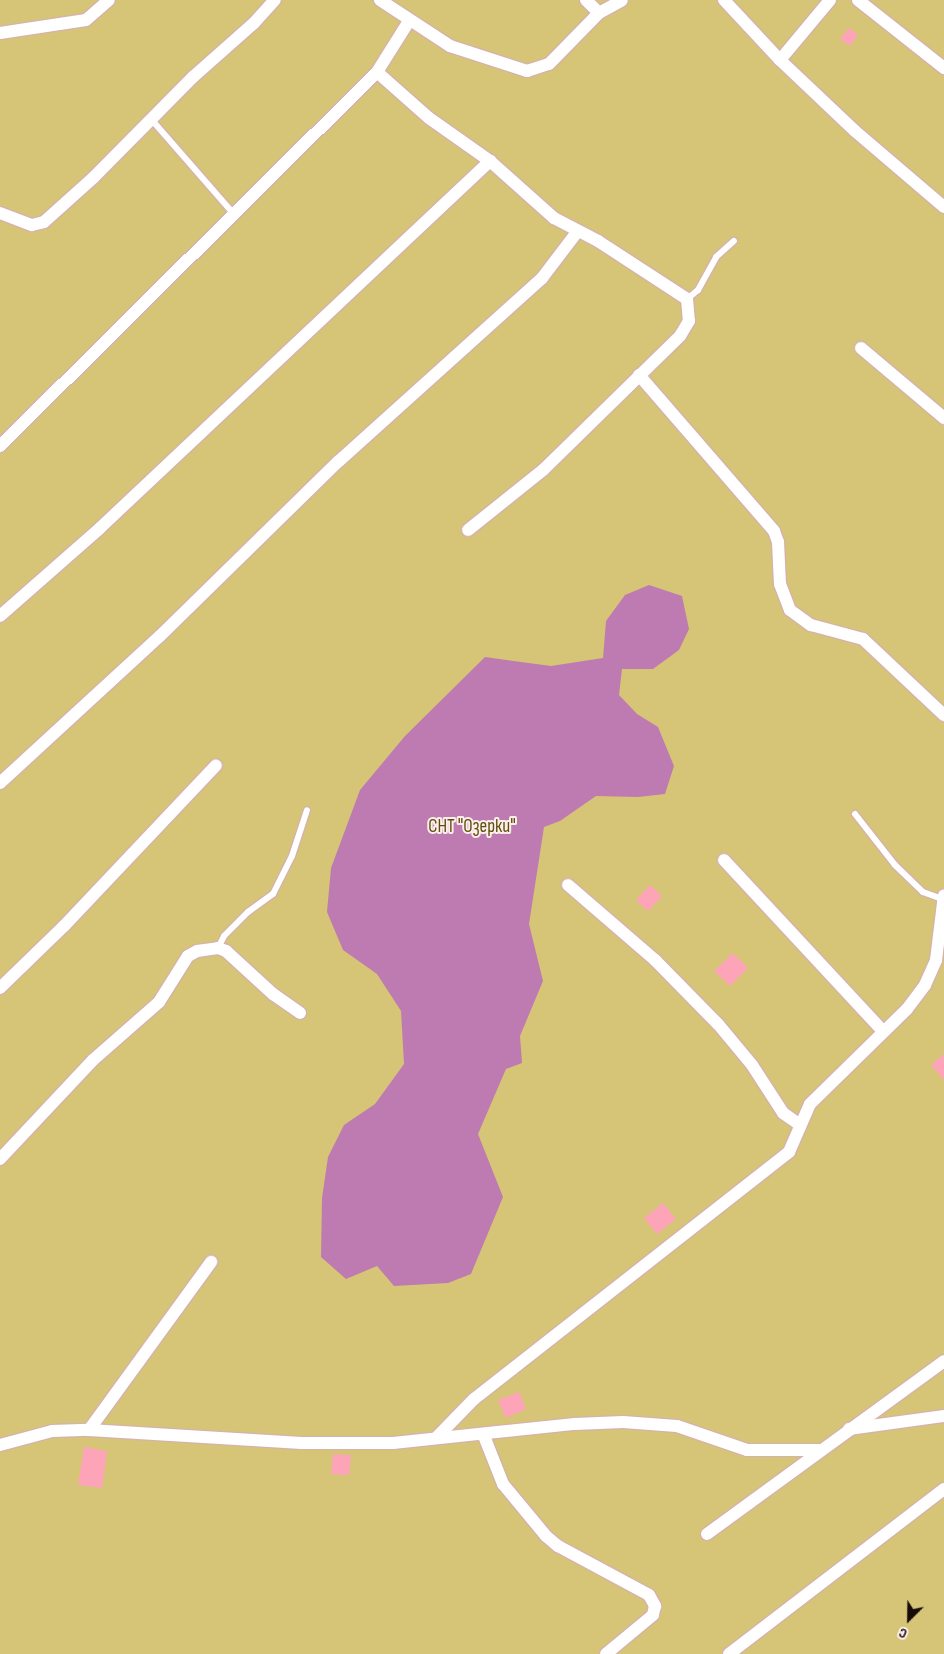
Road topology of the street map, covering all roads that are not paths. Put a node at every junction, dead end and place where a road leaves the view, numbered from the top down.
1 (109, 0) edge
2 (275, 0) edge
3 (380, 0) edge
4 (586, 0) edge
5 (622, 0) edge
6 (724, 0) edge
7 (830, 0) edge
8 (858, 0) edge
9 (599, 13) junction
10 (409, 21) junction
11 (0, 33) edge
12 (780, 60) junction
13 (944, 68) edge
14 (377, 72) junction
15 (152, 119) junction
16 (490, 161) junction
17 (944, 208) edge
18 (0, 213) edge
19 (234, 214) junction
20 (577, 232) junction
21 (734, 241) dead end
22 (687, 299) junction
23 (861, 348) dead end
24 (638, 375) junction
25 (944, 418) edge
26 (0, 446) edge
27 (468, 530) dead end
28 (0, 616) edge
29 (944, 715) edge
30 (216, 765) dead end
31 (0, 783) edge
32 (307, 810) dead end
33 (855, 814) dead end
34 (724, 860) dead end
35 (568, 885) dead end
36 (943, 897) edge
37 (218, 948) junction
38 (0, 988) edge
39 (300, 1012) dead end
40 (883, 1032) junction
41 (800, 1124) junction
42 (0, 1159) edge
43 (212, 1262) dead end
44 (944, 1361) edge
45 (944, 1416) edge
46 (847, 1429) junction
47 (89, 1430) junction
48 (484, 1436) junction
49 (437, 1437) junction
50 (0, 1445) edge
51 (819, 1450) junction
52 (944, 1490) edge
53 (707, 1534) dead end
54 (606, 1654) edge
55 (729, 1654) edge

1 - 11 street
2 - 15 street
3 - 10 street
4 - 9 street
5 - 9 street
6 - 12 street
7 - 12 street
8 - 13 street
9 - 10 street
10 - 14 street
12 - 17 street
14 - 16 street
14 - 19 street
15 - 18 street
15 - 19 lane
16 - 20 street
16 - 28 street
19 - 26 street
20 - 22 street
20 - 31 street
21 - 22 lane
22 - 24 street
23 - 25 street
24 - 27 street
24 - 29 street
30 - 38 street
32 - 37 lane
33 - 36 lane
34 - 40 street
35 - 41 street
36 - 40 street
37 - 39 street
37 - 42 street
40 - 41 street
41 - 49 street
43 - 47 street
44 - 46 street
45 - 46 street
46 - 51 street
47 - 49 street
47 - 50 street
48 - 49 street
48 - 51 street
48 - 54 street
51 - 53 street
52 - 55 street

